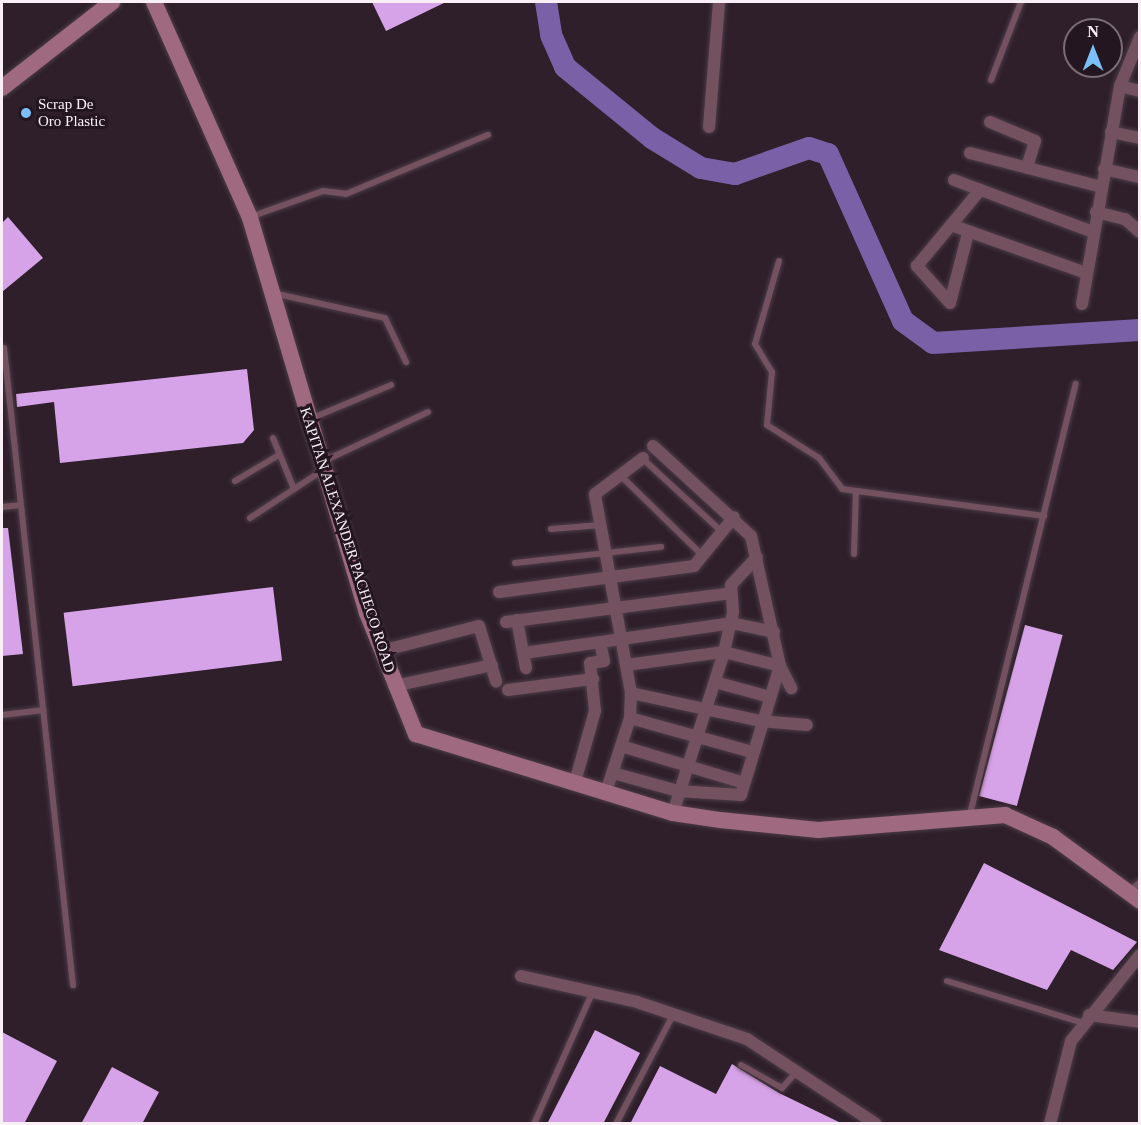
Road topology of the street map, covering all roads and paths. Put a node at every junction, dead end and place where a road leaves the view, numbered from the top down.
1 (112, 2) edge
2 (154, 2) edge
3 (719, 2) edge
4 (1020, 2) edge
5 (1140, 37) edge
6 (991, 80) dead end
7 (1120, 86) junction
8 (2, 88) edge
9 (1140, 91) edge
10 (990, 122) dead end
11 (709, 127) dead end
12 (1111, 132) junction
13 (488, 135) dead end
14 (1140, 138) edge
15 (970, 153) dead end
16 (1027, 168) junction
17 (1104, 169) junction
18 (1140, 177) edge
19 (954, 180) dead end
20 (1101, 187) junction
21 (980, 190) junction
22 (1096, 212) junction
23 (250, 218) junction
24 (951, 225) junction
25 (1093, 232) junction
26 (1140, 232) edge
27 (969, 233) junction
28 (779, 261) dead end
29 (1086, 273) junction
30 (272, 293) junction
31 (1082, 304) dead end
32 (4, 348) dead end
33 (406, 362) dead end
34 (1076, 384) dead end
35 (391, 385) dead end
36 (428, 412) dead end
37 (310, 419) junction
38 (273, 438) dead end
39 (653, 446) dead end
40 (279, 455) junction
41 (642, 458) joint
42 (325, 464) junction
43 (620, 474) junction
44 (235, 481) dead end
45 (294, 489) junction
46 (856, 492) junction
47 (21, 505) junction
48 (2, 507) edge
49 (1044, 516) junction
50 (734, 517) junction
51 (250, 518) dead end
52 (601, 525) junction
53 (551, 529) dead end
54 (722, 532) junction
55 (662, 547) dead end
56 (606, 553) junction
57 (854, 554) dead end
58 (703, 556) junction
59 (757, 557) junction
60 (515, 563) dead end
61 (609, 579) junction
62 (499, 592) dead end
63 (731, 593) junction
64 (615, 606) junction
65 (731, 623) junction
66 (774, 632) junction
67 (622, 638) junction
68 (600, 642) junction
69 (381, 651) junction
70 (724, 652) junction
71 (524, 653) junction
72 (492, 665) junction
73 (626, 665) junction
74 (780, 666) junction
75 (526, 668) dead end
76 (593, 679) junction
77 (496, 681) dead end
78 (715, 681) junction
79 (394, 686) junction
80 (791, 688) dead end
81 (508, 690) dead end
82 (631, 693) junction
83 (770, 697) junction
84 (44, 710) junction
85 (705, 710) junction
86 (2, 715) edge
87 (630, 718) junction
88 (760, 721) junction
89 (807, 725) dead end
90 (697, 737) junction
91 (621, 746) junction
92 (752, 752) junction
93 (686, 766) junction
94 (613, 773) junction
95 (575, 782) junction
96 (744, 783) junction
97 (678, 791) junction
98 (606, 792) junction
99 (673, 813) junction
100 (970, 814) junction
101 (1136, 892) edge
102 (1140, 955) edge
103 (522, 976) dead end
104 (947, 981) dead end
105 (73, 985) dead end
106 (592, 992) junction
107 (675, 1013) junction
108 (1086, 1019) junction
109 (1140, 1022) edge
110 (741, 1065) dead end
111 (799, 1069) junction
112 (534, 1124) edge
113 (616, 1124) edge
114 (876, 1124) edge
115 (1050, 1124) edge

1 - 8 street
2 - 23 street, KAPITAN ALEXANDER PACHECO ROAD
3 - 11 street
4 - 6 lane
5 - 7 street
7 - 9 street
7 - 12 street
10 - 16 street
12 - 14 street
12 - 17 street
13 - 23 lane
15 - 16 street
16 - 20 street
17 - 18 street
17 - 20 street
19 - 21 street
20 - 22 street
21 - 24 street
21 - 25 street
22 - 25 street
22 - 26 street
23 - 30 street, KAPITAN ALEXANDER PACHECO ROAD
24 - 27 street
24 - 27 street
25 - 29 street
27 - 29 street
28 - 46 lane
29 - 31 street
30 - 33 lane
30 - 37 street, KAPITAN ALEXANDER PACHECO ROAD
32 - 47 lane
34 - 49 lane
35 - 37 lane
36 - 42 lane
37 - 42 street, KAPITAN ALEXANDER PACHECO ROAD
38 - 40 lane
39 - 50 street
40 - 44 lane
40 - 45 lane
41 - 43 street
41 - 54 lane
42 - 45 lane
42 - 69 street, KAPITAN ALEXANDER PACHECO ROAD
43 - 52 street
43 - 58 lane
45 - 51 lane
46 - 49 lane
46 - 57 lane
47 - 48 lane
47 - 84 lane
49 - 100 lane
50 - 54 street
50 - 59 street
52 - 53 lane
52 - 56 street
54 - 58 street
55 - 56 lane
56 - 60 lane
56 - 61 street
58 - 61 street
59 - 63 street
59 - 66 street
61 - 62 street
61 - 64 street
63 - 64 street
63 - 65 street
64 - 67 street
64 - 71 street
65 - 66 street
65 - 67 street
65 - 70 street
66 - 74 street
67 - 68 street
67 - 73 street
68 - 71 street
68 - 76 street
69 - 72 street
69 - 79 street, KAPITAN ALEXANDER PACHECO ROAD
70 - 73 street
70 - 74 street
70 - 78 street
71 - 75 street
72 - 77 street
72 - 79 street
73 - 82 street
74 - 80 street
74 - 83 street
76 - 81 street
76 - 95 street
78 - 83 street
78 - 85 street
79 - 95 street, KAPITAN ALEXANDER PACHECO ROAD
82 - 85 street
82 - 87 street
83 - 88 street
84 - 86 lane
84 - 105 lane
85 - 88 street
85 - 90 street
87 - 90 street
87 - 91 street
88 - 89 street
88 - 92 street
90 - 92 street
90 - 93 street
91 - 93 street
91 - 94 street
92 - 96 street
93 - 96 street
93 - 97 street
94 - 97 street
94 - 98 street
95 - 98 street, KAPITAN ALEXANDER PACHECO ROAD
96 - 97 street
97 - 99 street
98 - 99 street, KAPITAN ALEXANDER PACHECO ROAD
99 - 100 street, KAPITAN ALEXANDER PACHECO ROAD
100 - 101 street, KAPITAN ALEXANDER PACHECO ROAD
102 - 108 street
103 - 106 street
104 - 108 lane
106 - 107 street
106 - 112 lane
107 - 111 street
107 - 113 lane
108 - 109 street
108 - 115 street
110 - 111 lane
111 - 114 street

